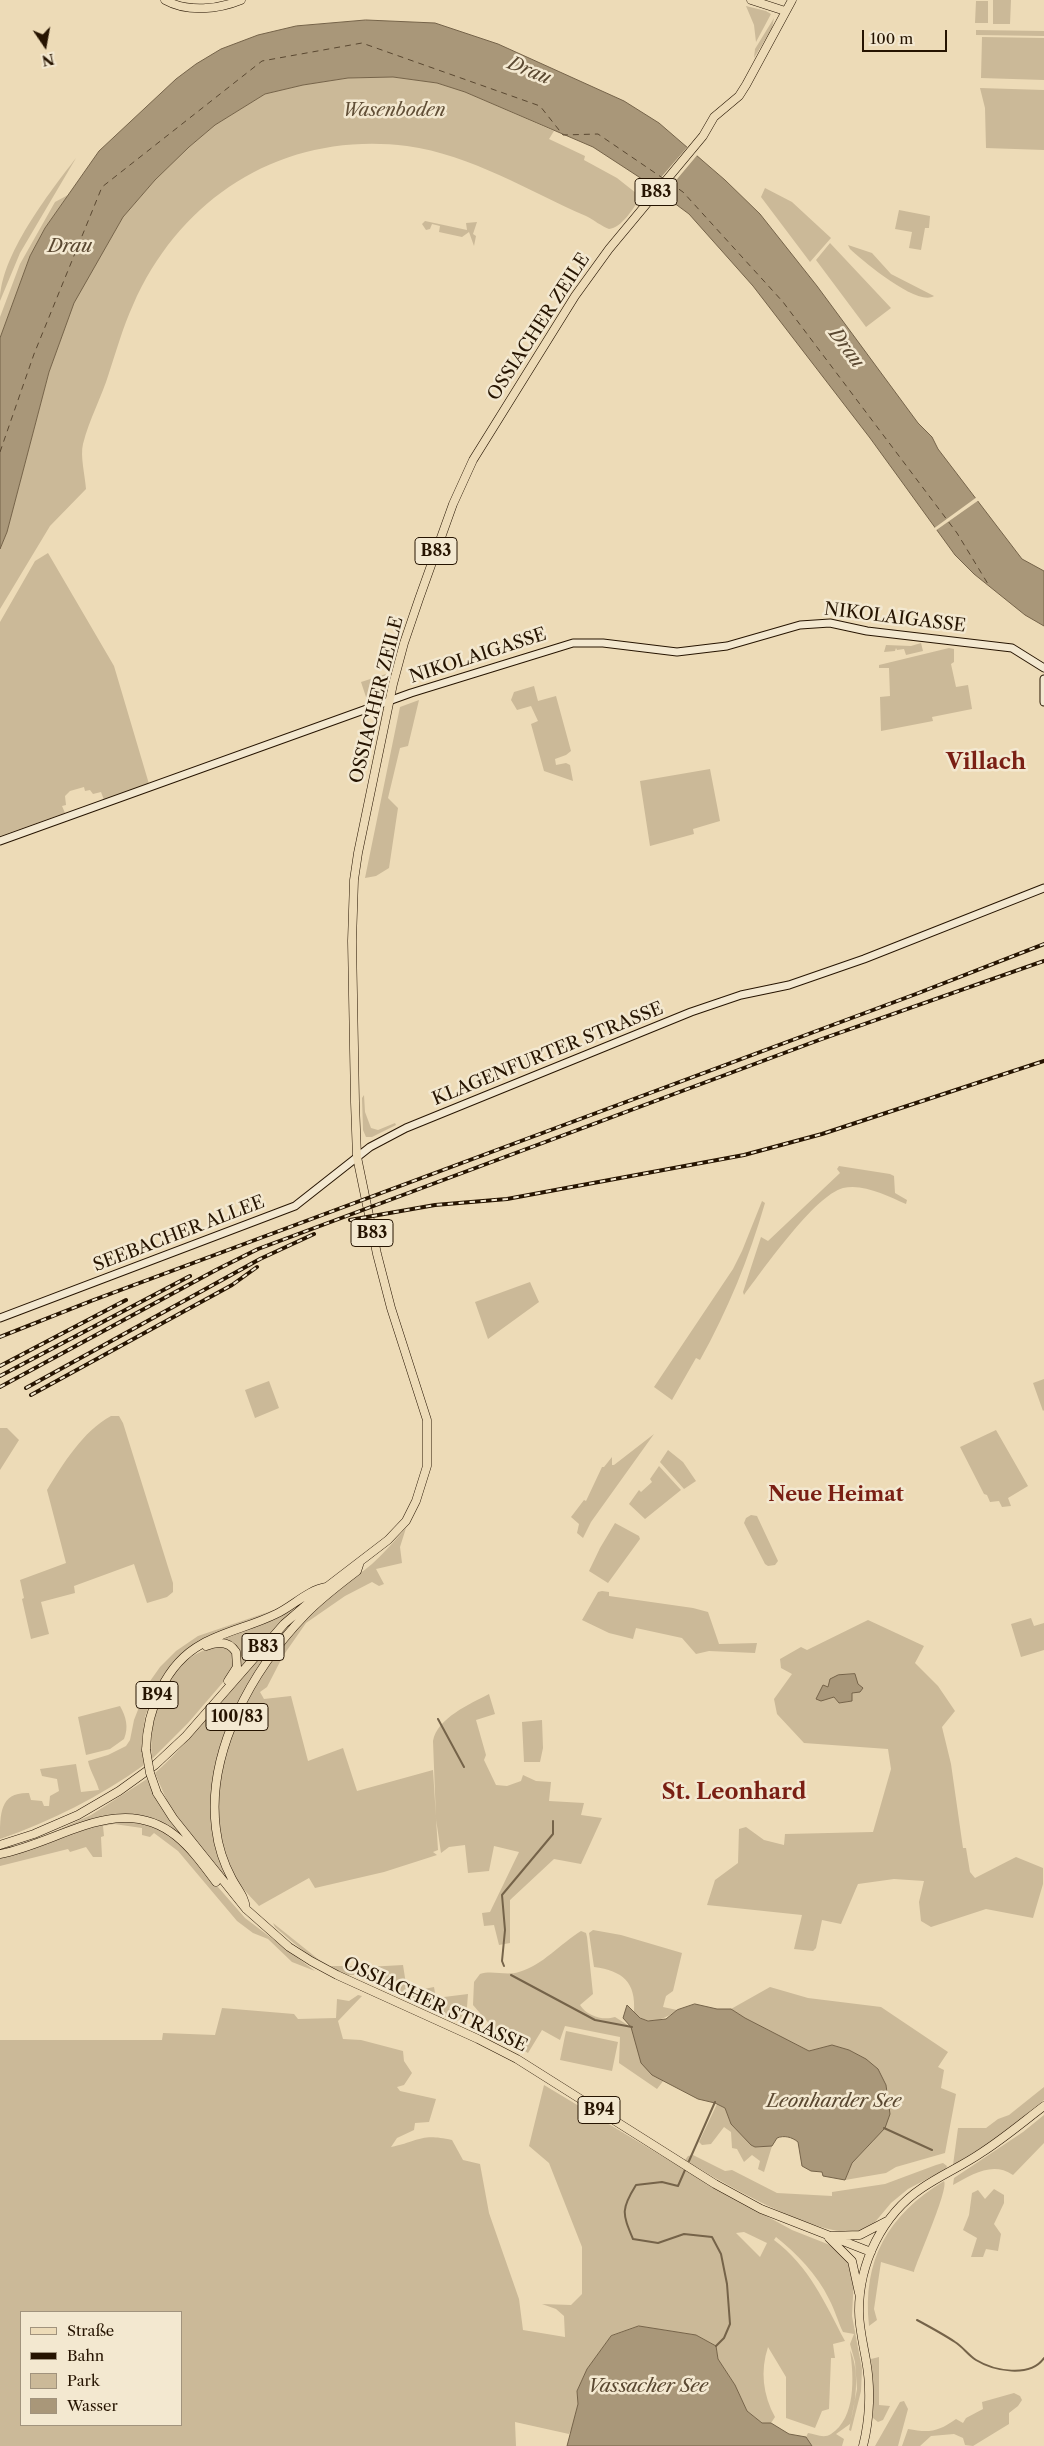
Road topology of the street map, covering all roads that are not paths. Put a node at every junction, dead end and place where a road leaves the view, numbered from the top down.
1 (165, 0) edge
2 (241, 0) edge
3 (751, 0) edge
4 (792, 0) edge
5 (785, 11) junction
6 (1044, 668) edge
7 (1044, 679) edge
8 (390, 702) junction
9 (1044, 702) edge
10 (0, 841) edge
11 (1040, 889) edge
12 (357, 1157) junction
13 (0, 1318) edge
14 (361, 1561) junction
15 (328, 1586) junction
16 (193, 1651) junction
17 (205, 1715) junction
18 (0, 1845) edge
19 (0, 1854) edge
20 (224, 1884) junction
21 (246, 1909) junction
22 (1044, 2106) edge
23 (887, 2221) junction
24 (828, 2236) junction
25 (871, 2252) junction
26 (860, 2296) junction
27 (863, 2446) edge

1 - 2 main road
3 - 5 main road
4 - 5 main road, OSSIACHER ZEILE / B83
5 - 8 main road, OSSIACHER ZEILE / B83
6 - 8 street, NIKOLAIGASSE
7 - 9 street
8 - 10 street, NIKOLAIGASSE
8 - 12 main road, OSSIACHER ZEILE / B83
11 - 12 street, KLAGENFURTER STRASSE
12 - 13 street, SEEBACHER ALLEE
12 - 14 main road, OSSIACHER ZEILE / B83
14 - 15 main road, B83
14 - 21 main road, 100/83
15 - 16 main road
15 - 17 main road, B83
16 - 17 main road, 100/83
16 - 20 main road, B94, bridge
17 - 18 main road, B83
19 - 20 main road
20 - 21 main road, OSSIACHER STRASSE / B94
21 - 24 main road, OSSIACHER STRASSE / B94
22 - 23 main road
23 - 24 main road
23 - 25 main road
24 - 25 main road, OSSIACHER STRASSE / B94
24 - 26 main road, B94
25 - 26 main road, B94
26 - 27 main road, B94

